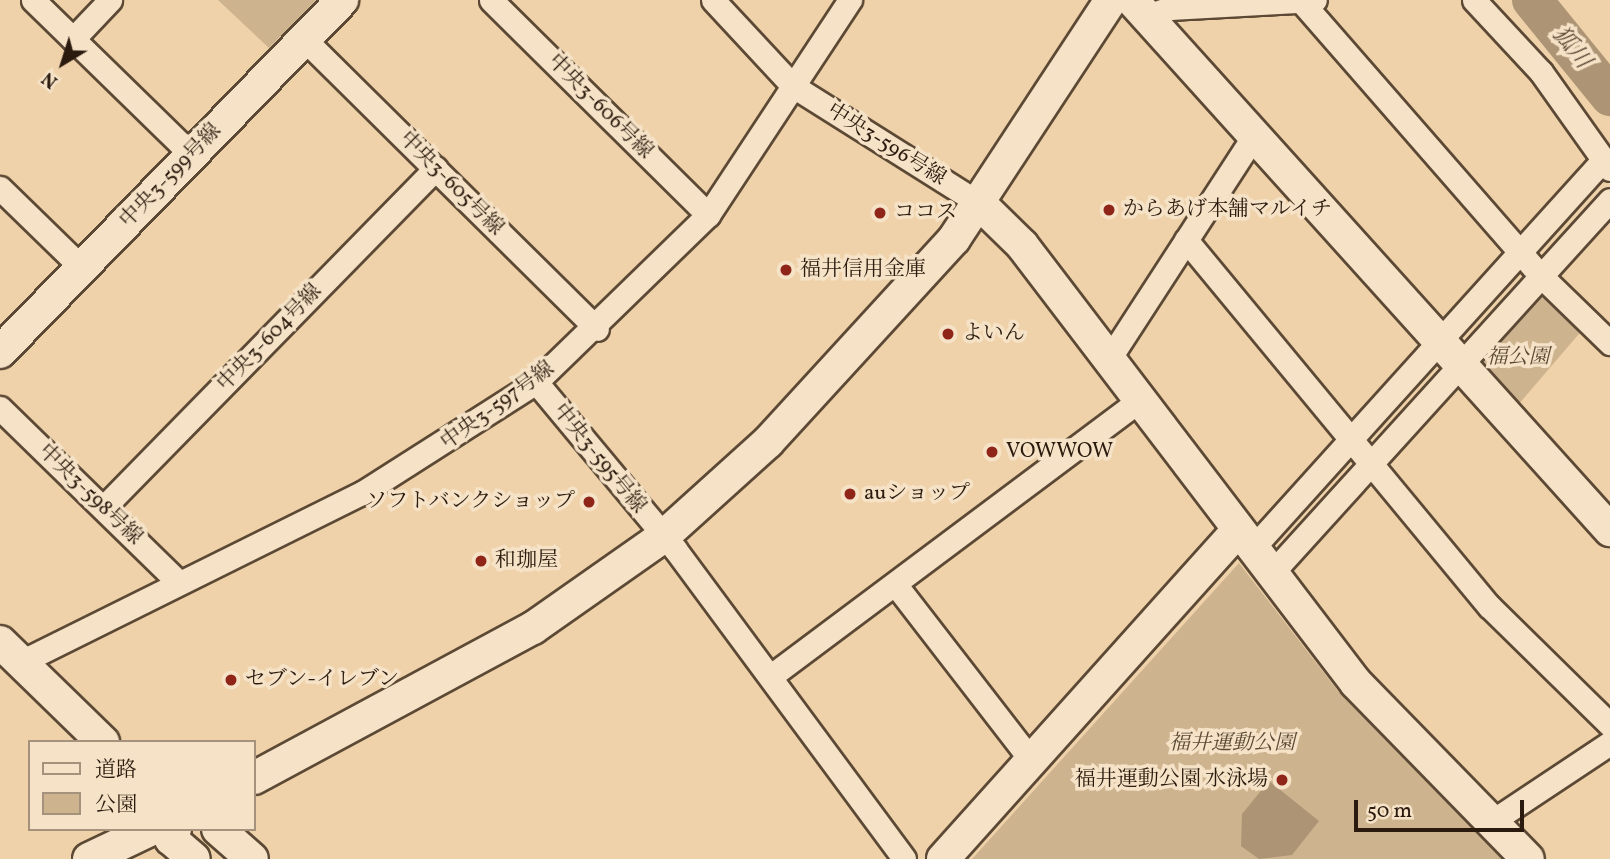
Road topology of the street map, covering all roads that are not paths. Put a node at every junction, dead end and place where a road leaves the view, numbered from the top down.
1 (33, 0) edge
2 (110, 0) edge
3 (342, 0) edge
4 (493, 0) edge
5 (713, 0) edge
6 (850, 0) edge
7 (1111, 0) edge
8 (1306, 0) edge
9 (1474, 0) edge
10 (1139, 8) edge
11 (73, 39) junction
12 (304, 39) junction
13 (793, 86) junction
14 (1255, 134) junction
15 (192, 155) junction
16 (1606, 164) edge
17 (436, 168) junction
18 (0, 188) edge
19 (1610, 200) edge
20 (979, 203) junction
21 (708, 215) junction
22 (1186, 240) junction
23 (1522, 249) junction
24 (82, 268) junction
25 (1540, 275) junction
26 (597, 329) junction
27 (1440, 339) junction
28 (1610, 343) edge
29 (0, 352) edge
30 (1107, 362) junction
31 (1462, 364) junction
32 (536, 382) junction
33 (1138, 401) junction
34 (0, 408) edge
35 (1349, 441) junction
36 (1370, 463) junction
37 (104, 508) junction
38 (1610, 530) edge
39 (664, 536) junction
40 (1243, 541) junction
41 (1270, 575) junction
42 (178, 582) junction
43 (895, 584) junction
44 (10, 652) edge
45 (771, 676) junction
46 (1610, 726) edge
47 (101, 740) edge
48 (1610, 743) edge
49 (1031, 760) junction
50 (256, 777) edge
51 (1491, 822) junction
52 (148, 831) edge
53 (174, 831) edge
54 (220, 831) edge
55 (89, 859) edge
56 (194, 859) edge
57 (252, 859) edge
58 (904, 859) edge
59 (943, 859) edge
60 (1528, 859) edge

1 - 11 street
2 - 11 street
3 - 12 street, 中央3-599号線
4 - 21 street, 中央3-606号線
5 - 13 street, 中央3-596号線
6 - 13 street, 中央3-597号線
7 - 20 street
8 - 10 street
8 - 23 street
9 - 16 street
10 - 14 street
11 - 15 street
12 - 15 street, 中央3-599号線
12 - 17 street, 中央3-605号線
13 - 20 street, 中央3-596号線
13 - 21 street, 中央3-597号線
14 - 22 street
14 - 27 street
15 - 24 street, 中央3-599号線
16 - 23 street
17 - 26 street, 中央3-605号線
17 - 37 street, 中央3-604号線
18 - 24 street
19 - 25 street
20 - 30 street
20 - 39 street
21 - 26 street, 中央3-597号線
22 - 30 street
22 - 35 street
23 - 25 street
23 - 27 street
24 - 29 street, 中央3-599号線
25 - 28 street
25 - 31 street
26 - 32 street, 中央3-597号線
27 - 31 street
27 - 35 street
30 - 33 street
31 - 36 street
31 - 38 street
32 - 39 street, 中央3-595号線
32 - 42 street, 中央3-597号線
33 - 40 street
33 - 43 street
34 - 37 street, 中央3-598号線
35 - 36 street
35 - 40 street
36 - 41 street
36 - 46 street
37 - 42 street, 中央3-598号線
39 - 45 street, 中央3-595号線
39 - 50 street
40 - 41 street
40 - 49 street
41 - 51 street
42 - 44 street, 中央3-597号線
43 - 45 street
43 - 49 street
44 - 47 street
45 - 58 street, 中央3-595号線
48 - 51 street
49 - 59 street
51 - 60 street
52 - 55 street
53 - 56 street
54 - 57 street

